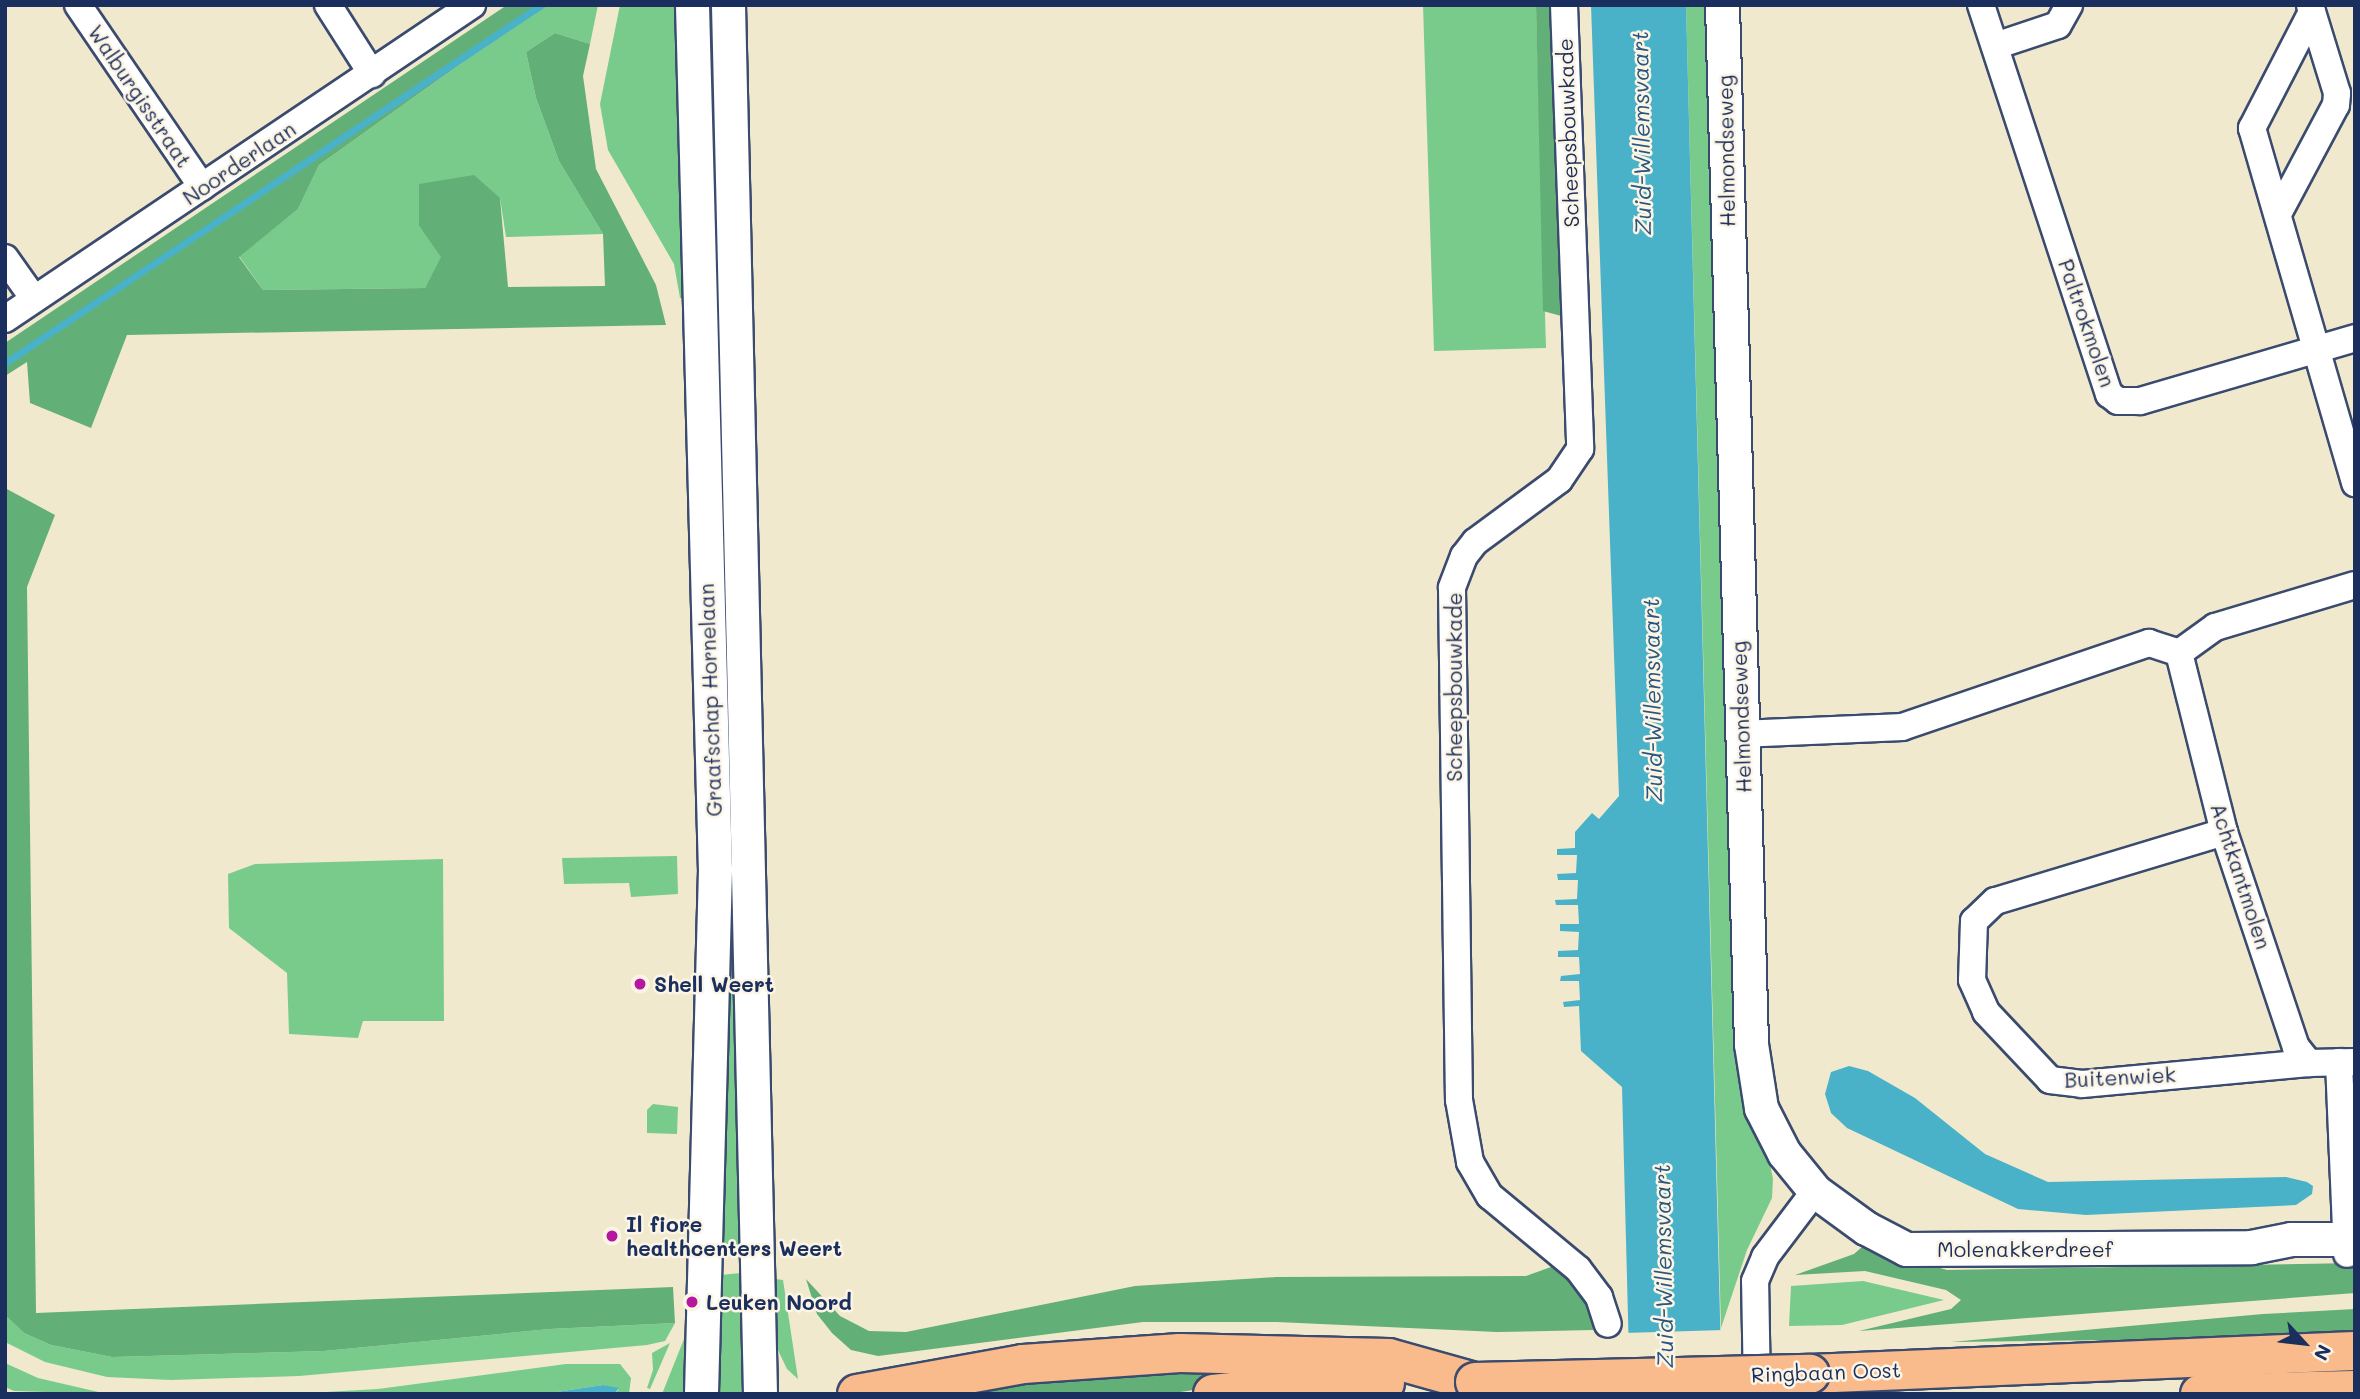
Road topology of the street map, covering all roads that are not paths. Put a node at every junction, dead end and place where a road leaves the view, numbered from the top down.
1 (78, 5) edge
2 (328, 5) edge
3 (472, 5) edge
4 (692, 5) edge
5 (728, 5) edge
6 (1564, 5) edge
7 (1722, 5) edge
8 (1981, 5) edge
9 (2069, 5) edge
10 (2311, 8) edge
11 (1995, 46) junction
12 (372, 74) junction
13 (202, 187) junction
14 (2279, 212) junction
15 (5, 258) edge
16 (34, 299) junction
17 (5, 318) edge
18 (2355, 338) edge
19 (2318, 350) junction
20 (2355, 483) edge
21 (2355, 585) edge
22 (2179, 653) junction
23 (1741, 734) junction
24 (2224, 832) junction
25 (2347, 1062) edge
26 (2309, 1063) junction
27 (1815, 1191) junction
28 (2351, 1247) edge
29 (1608, 1324) dead end
30 (2355, 1350) edge
31 (1475, 1382) junction
32 (2355, 1390) edge
33 (701, 1394) edge
34 (760, 1394) edge
35 (858, 1394) edge
36 (1213, 1394) edge
37 (1757, 1394) edge
38 (2200, 1394) edge

1 - 13 street, Walburgisstraat
2 - 12 street
3 - 12 street, Noorderlaan
4 - 33 street, Graafschap Hornelaan
5 - 34 street, Graafschap Hornelaan
6 - 29 street, Scheepsbouwkade
7 - 23 street, Helmondseweg
8 - 11 street, Paltrokmolen
9 - 11 street
10 - 14 street
10 - 14 street
11 - 19 street, Paltrokmolen
12 - 13 street, Noorderlaan
13 - 16 street, Noorderlaan
14 - 19 street
15 - 16 street
16 - 17 street, Noorderlaan
18 - 19 street, Paltrokmolen
19 - 20 street
21 - 22 street
22 - 23 street
22 - 24 street, Achtkantmolen
23 - 27 street, Helmondseweg
24 - 26 street, Achtkantmolen
24 - 26 street, Buitenwiek
25 - 26 street
25 - 28 street
27 - 28 street, Molenakkerdreef
27 - 37 street
30 - 31 main road, Ringbaan Oost, bridge
31 - 35 main road
31 - 36 main road, Ringbaan Oost
32 - 38 main road

